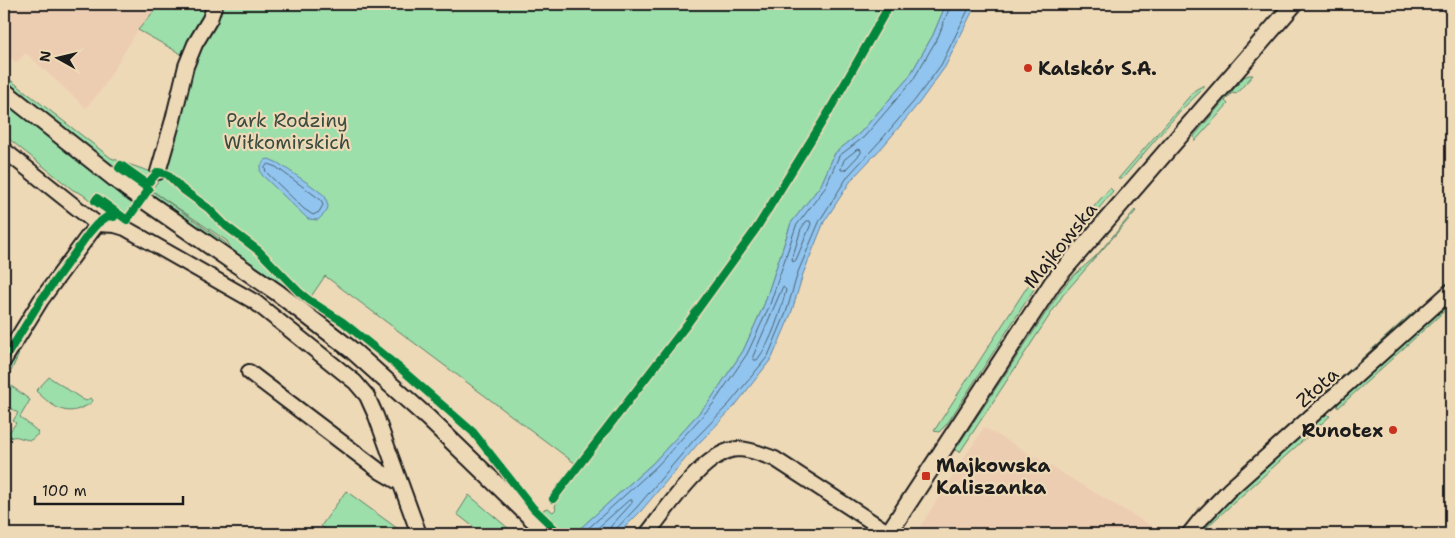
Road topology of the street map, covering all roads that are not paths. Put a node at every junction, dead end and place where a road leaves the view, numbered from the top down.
1 (215, 4) edge
2 (1294, 4) edge
3 (4, 91) edge
4 (4, 150) edge
5 (158, 172) dead end
6 (96, 224) junction
7 (1451, 291) edge
8 (4, 360) edge
9 (249, 372) dead end
10 (400, 483) junction
11 (888, 533) edge
12 (419, 534) edge
13 (548, 534) edge
14 (647, 534) edge
15 (1189, 534) edge

1 - 5 street
2 - 11 main road, Majkowska
3 - 13 main road
4 - 6 street
6 - 8 street
6 - 10 street
7 - 15 street, Złota
9 - 10 street
10 - 12 street
11 - 14 street

